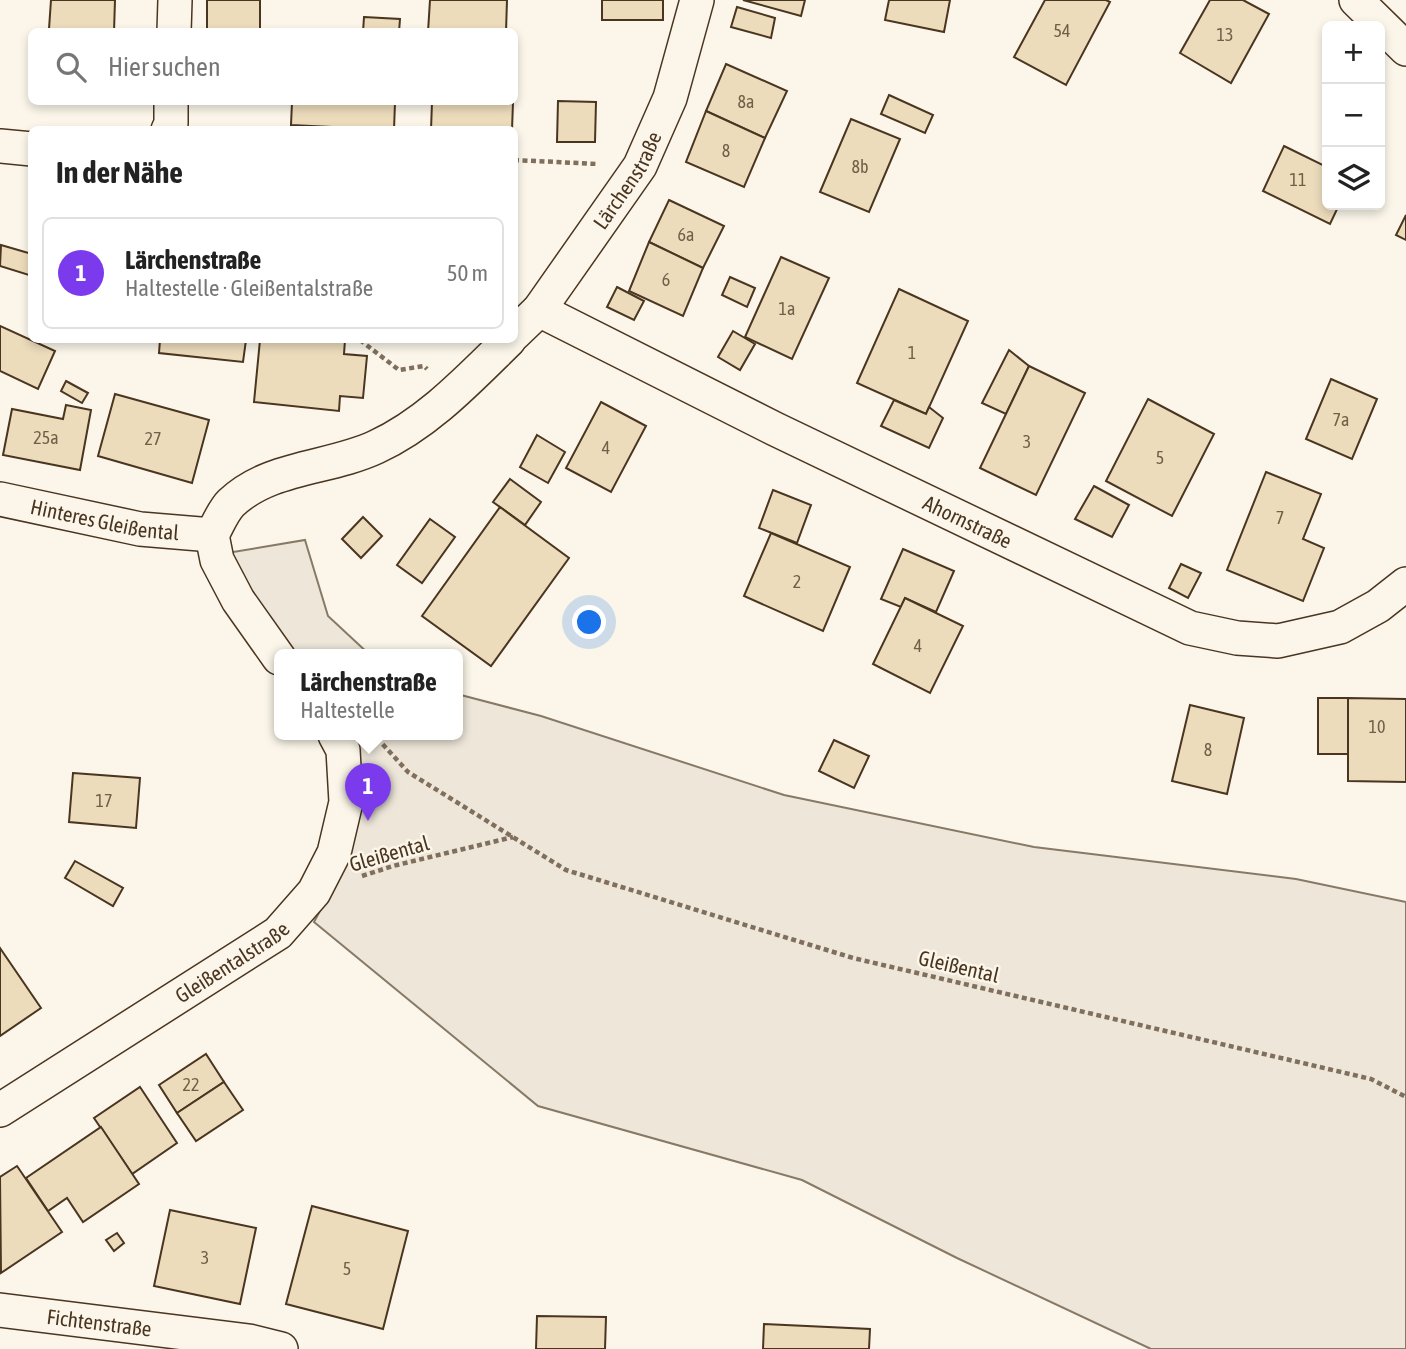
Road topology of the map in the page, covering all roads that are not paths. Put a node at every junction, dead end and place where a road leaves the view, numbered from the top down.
1 (175, 0) edge
2 (697, 0) edge
3 (1356, 0) edge
4 (174, 28) edge
5 (1406, 49) edge
6 (172, 105) edge
7 (170, 126) edge
8 (0, 146) edge
9 (28, 149) edge
10 (539, 310) junction
11 (518, 330) edge
12 (506, 343) edge
13 (0, 499) edge
14 (212, 535) junction
15 (1406, 584) edge
16 (274, 651) edge
17 (338, 740) edge
18 (0, 1110) edge
19 (0, 1310) edge
20 (281, 1349) edge

1 - 4 street
2 - 10 street, Lärchenstraße
3 - 5 street
6 - 7 street
8 - 9 street
10 - 11 street, Lärchenstraße
10 - 15 street, Ahornstraße
12 - 14 street
13 - 14 street, Hinteres Gleißental
14 - 16 street
17 - 18 street, Gleißentalstraße
19 - 20 street, Fichtenstraße

